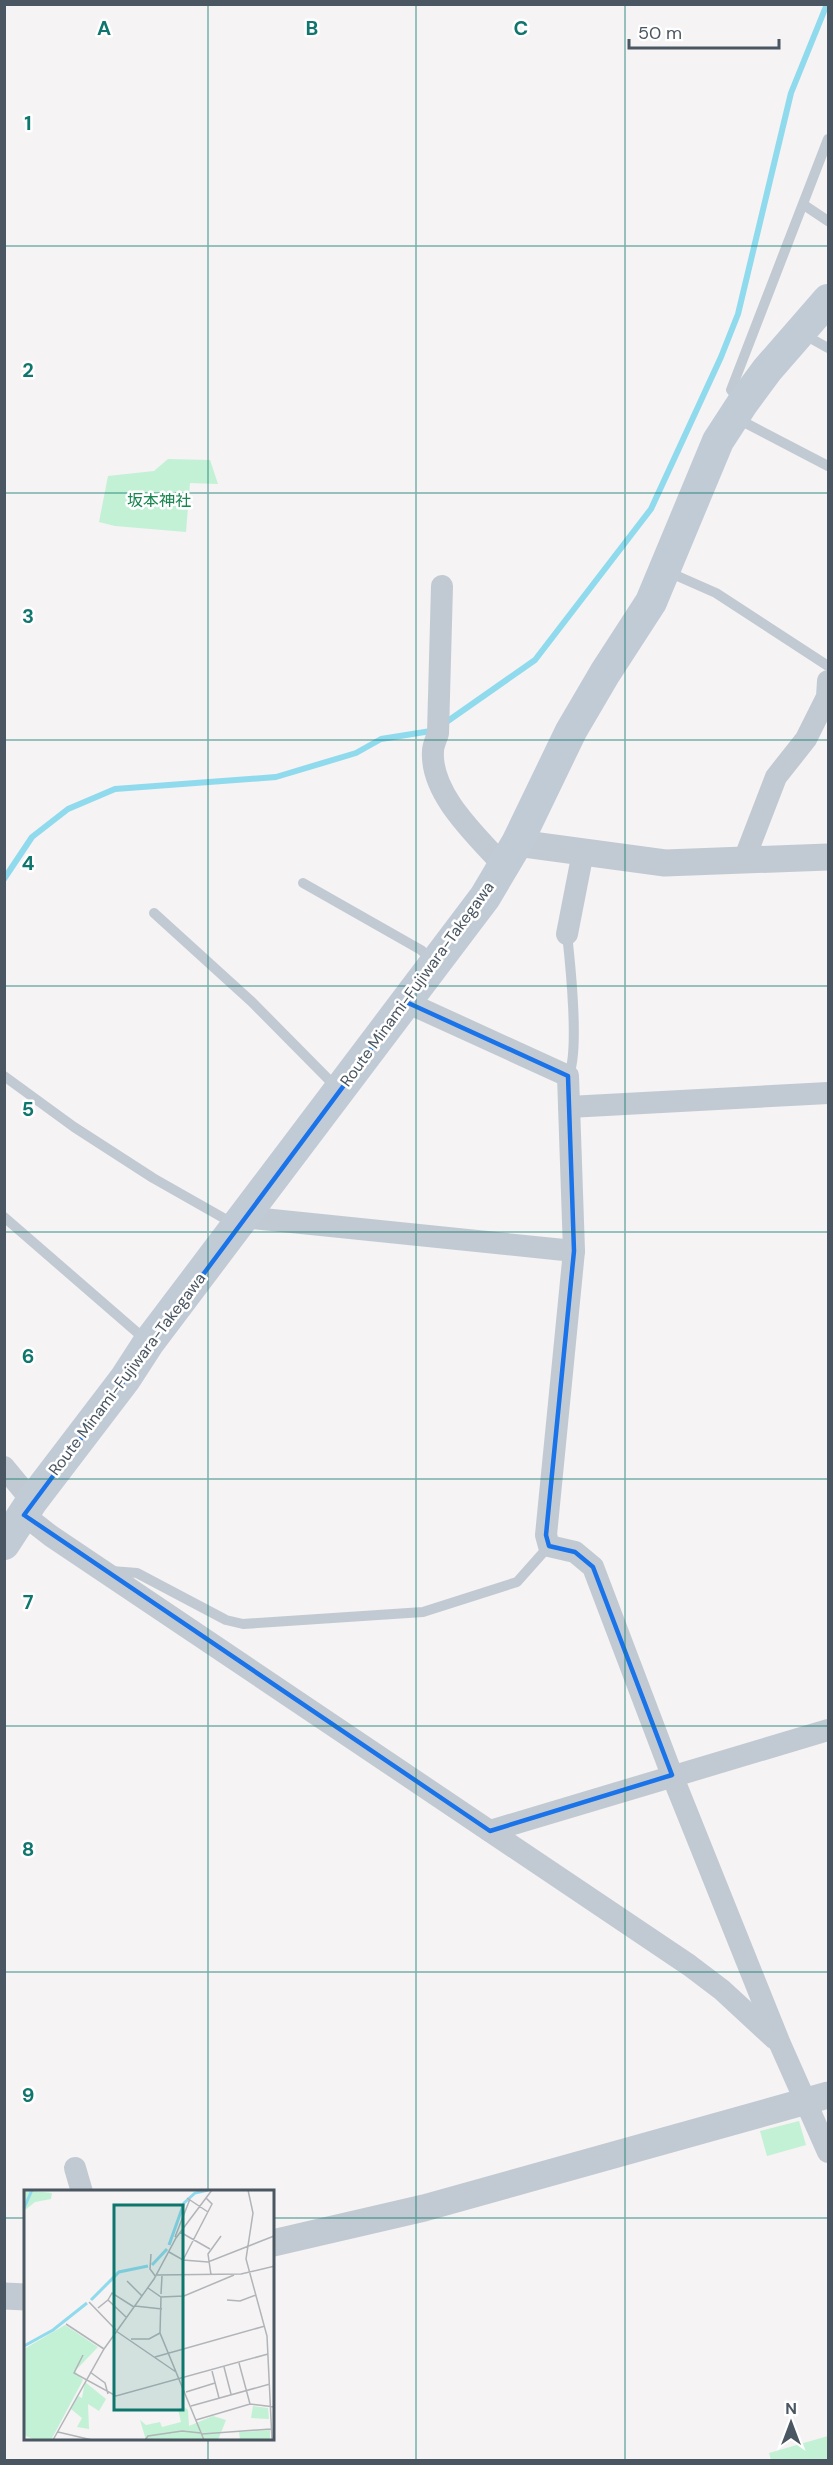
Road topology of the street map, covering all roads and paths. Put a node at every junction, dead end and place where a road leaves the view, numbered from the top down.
1 (828, 139) edge
2 (804, 205) junction
3 (828, 221) edge
4 (828, 300) edge
5 (800, 332) junction
6 (828, 348) edge
7 (738, 410) junction
8 (828, 466) edge
9 (664, 570) junction
10 (442, 586) dead end
11 (828, 666) edge
12 (828, 681) edge
13 (583, 852) junction
14 (510, 854) junction
15 (828, 857) edge
16 (744, 860) junction
17 (303, 883) dead end
18 (154, 913) dead end
19 (567, 934) joint
20 (435, 963) junction
21 (406, 1002) junction
22 (4, 1076) edge
23 (568, 1076) junction
24 (340, 1090) junction
25 (828, 1093) edge
26 (569, 1107) junction
27 (4, 1217) edge
28 (240, 1221) junction
29 (574, 1251) junction
30 (149, 1342) junction
31 (4, 1467) edge
32 (28, 1508) junction
33 (4, 1544) edge
34 (549, 1546) junction
35 (102, 1570) junction
36 (828, 1730) edge
37 (672, 1775) junction
38 (490, 1830) junction
39 (780, 2044) junction
40 (817, 2098) edge
41 (828, 2152) edge
42 (75, 2168) dead end
43 (81, 2190) edge
44 (274, 2243) edge
45 (4, 2296) edge
46 (24, 2297) edge

1 - 2 lane
2 - 3 lane
2 - 7 lane
4 - 5 main road, Route Minami-Fujiwara-Takegawa
5 - 6 lane
5 - 7 main road, Route Minami-Fujiwara-Takegawa
7 - 8 lane
7 - 9 main road, Route Minami-Fujiwara-Takegawa
9 - 11 lane
9 - 14 main road, Route Minami-Fujiwara-Takegawa
10 - 14 street
12 - 16 street
13 - 14 street
13 - 16 street
13 - 19 street
14 - 20 main road, Route Minami-Fujiwara-Takegawa
15 - 16 street
17 - 20 lane
18 - 24 lane
19 - 23 lane
20 - 21 main road, Route Minami-Fujiwara-Takegawa
21 - 23 street
21 - 24 main road, Route Minami-Fujiwara-Takegawa
22 - 28 lane
23 - 26 street
24 - 28 main road, Route Minami-Fujiwara-Takegawa
25 - 26 street
26 - 29 street
27 - 30 lane
28 - 29 street
28 - 30 main road, Route Minami-Fujiwara-Takegawa
29 - 34 street
30 - 32 main road, Route Minami-Fujiwara-Takegawa
31 - 32 street
32 - 33 main road, Route Minami-Fujiwara-Takegawa
32 - 35 street
34 - 35 lane
34 - 37 street
35 - 38 street
36 - 37 street
37 - 38 street
37 - 39 street
38 - 39 street
39 - 40 street
40 - 41 street
40 - 44 street
42 - 43 street
45 - 46 street

